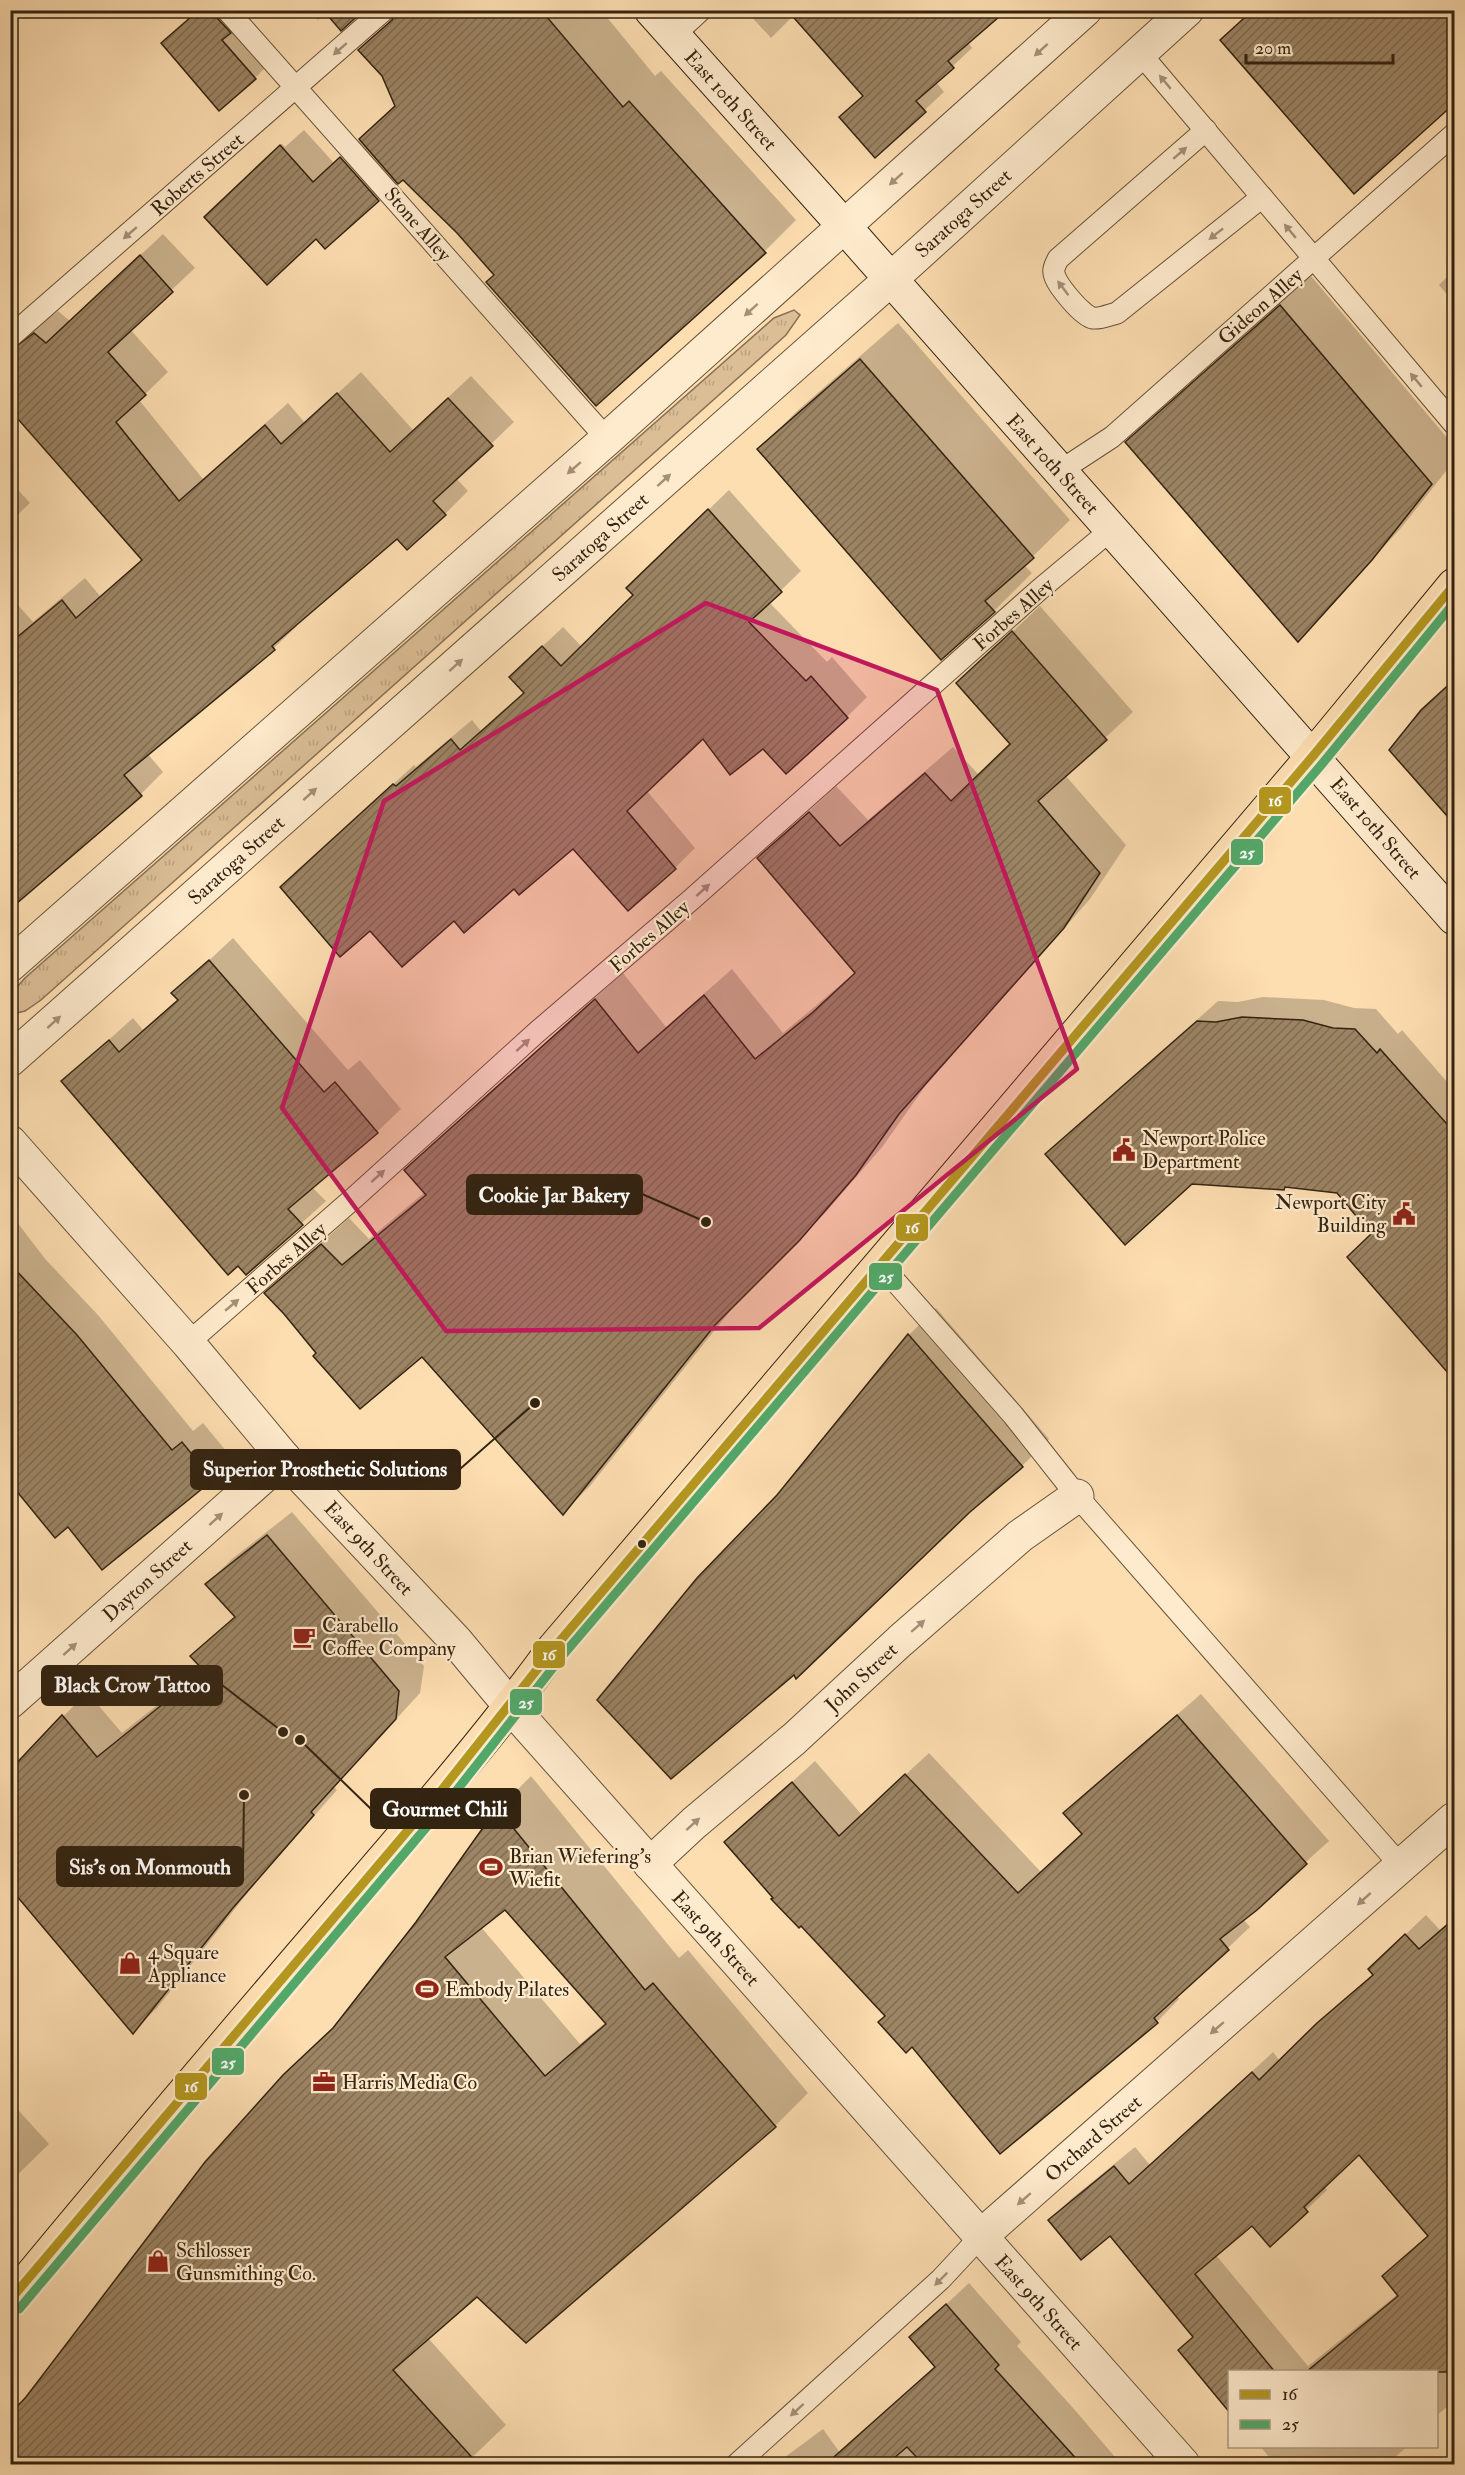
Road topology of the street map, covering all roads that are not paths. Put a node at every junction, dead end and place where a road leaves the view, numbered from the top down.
1 (227, 10) edge
2 (384, 10) edge
3 (651, 10) edge
4 (701, 10) edge
5 (1187, 10) edge
6 (1075, 14) edge
7 (674, 35) junction
8 (1140, 53) junction
9 (296, 87) junction
10 (1206, 130) junction
11 (1455, 134) edge
12 (1262, 197) junction
13 (844, 226) junction
14 (1314, 259) junction
15 (891, 279) junction
16 (10, 337) edge
17 (1455, 424) edge
18 (607, 439) junction
19 (1060, 471) junction
20 (1112, 529) junction
21 (1455, 585) edge
22 (1313, 756) junction
23 (1455, 918) edge
24 (10, 965) edge
25 (10, 1060) edge
26 (10, 1142) edge
27 (880, 1264) junction
28 (188, 1343) junction
29 (284, 1458) junction
30 (1077, 1496) junction
31 (10, 1702) edge
32 (511, 1707) junction
33 (1455, 1819) edge
34 (650, 1864) junction
35 (1401, 1866) junction
36 (981, 2236) junction
37 (10, 2301) edge
38 (737, 2464) edge
39 (1183, 2464) edge

1 - 9 lane, Stone Alley
2 -> 9 lane, Roberts Street
3 - 7 street, East 10th Street
4 - 7 lane
5 - 8 street, Saratoga Street
6 -> 13 street
7 - 13 street, East 10th Street
10 -> 8 lane
8 - 15 street, Saratoga Street
9 -> 16 lane, Roberts Street
9 - 18 lane, Stone Alley
10 - 12 lane
12 -> 10 lane
11 - 14 lane, Gideon Alley
14 -> 12 lane
13 - 15 street, East 10th Street
13 -> 18 street
17 -> 14 lane
14 - 19 lane, Gideon Alley
15 - 19 street, East 10th Street
25 -> 15 street, Saratoga Street
18 -> 24 street
19 - 20 street, East 10th Street
20 - 22 street, East 10th Street
28 -> 20 lane, Forbes Alley
21 - 22 main road
22 - 23 street, East 10th Street
22 - 27 main road
26 - 28 street, East 9th Street
27 - 30 lane
27 - 32 main road
28 - 29 street, East 9th Street
31 -> 29 street, Dayton Street
29 - 32 street, East 9th Street
34 -> 30 street, John Street
30 - 35 lane
32 - 34 street, East 9th Street
32 - 37 main road
33 - 35 street, Orchard Street
34 - 36 street, East 9th Street
35 -> 36 street, Orchard Street
36 -> 38 lane, Orchard Street
36 - 39 street, East 9th Street

